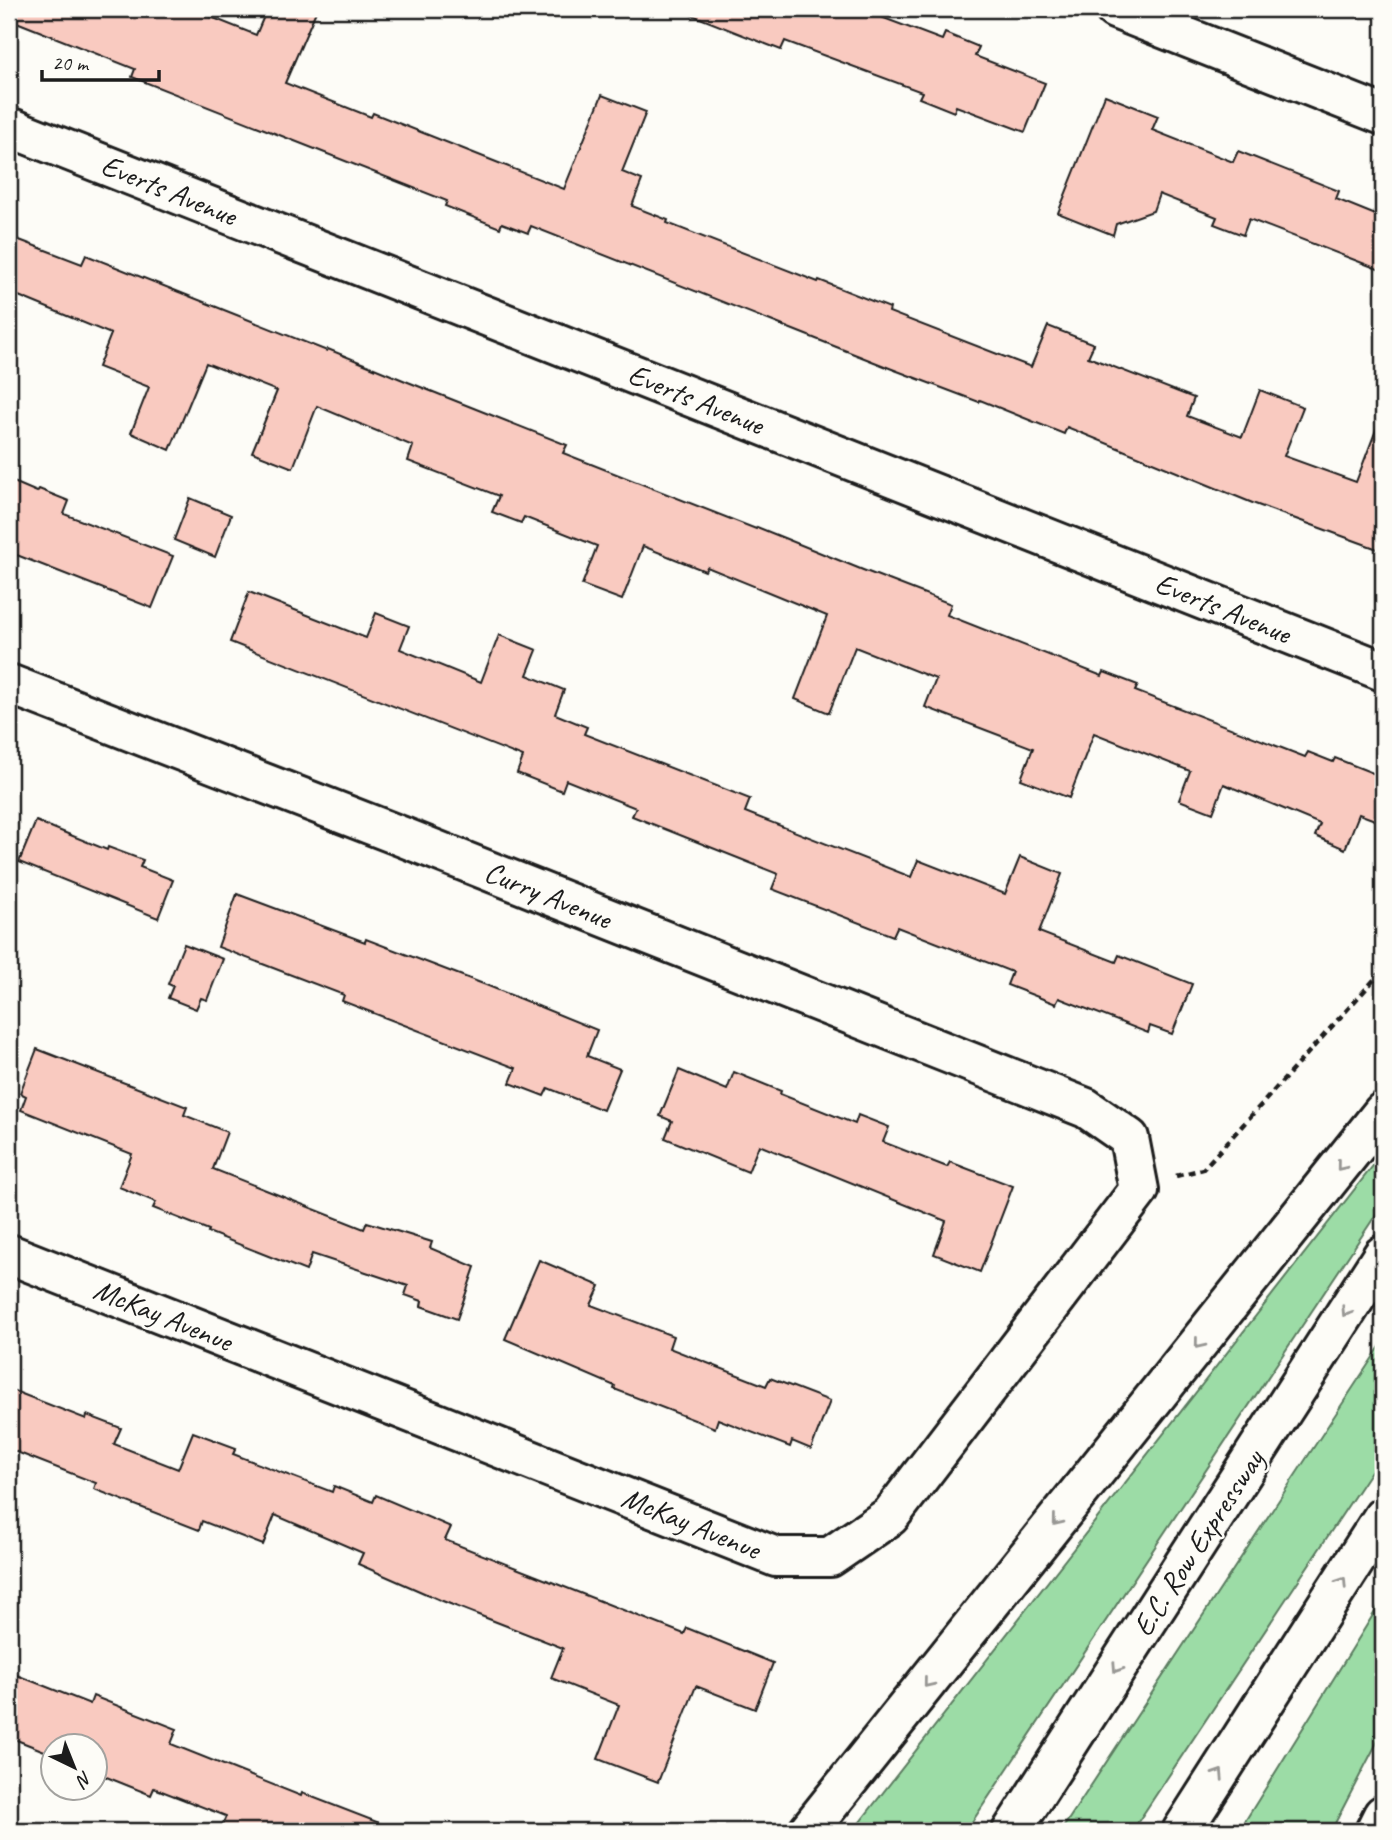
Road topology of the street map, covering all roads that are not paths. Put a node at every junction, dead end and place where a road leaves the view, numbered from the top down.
1 (1115, 9) edge
2 (1383, 115) edge
3 (9, 127) edge
4 (1383, 671) edge
5 (9, 684) edge
6 (1086, 1108) joint
7 (1383, 1112) edge
8 (9, 1254) edge
9 (1383, 1255) edge
10 (1383, 1517) edge
11 (1383, 1815) edge
12 (808, 1831) edge
13 (1012, 1831) edge
14 (1182, 1831) edge
15 (1375, 1831) edge

1 - 2 main road
3 - 4 main road, Everts Avenue
5 - 6 main road, Curry Avenue
6 - 8 main road, McKay Avenue
7 -> 12 main road
9 -> 13 main road, E.C. Row Expressway
14 -> 10 main road
11 - 15 main road

